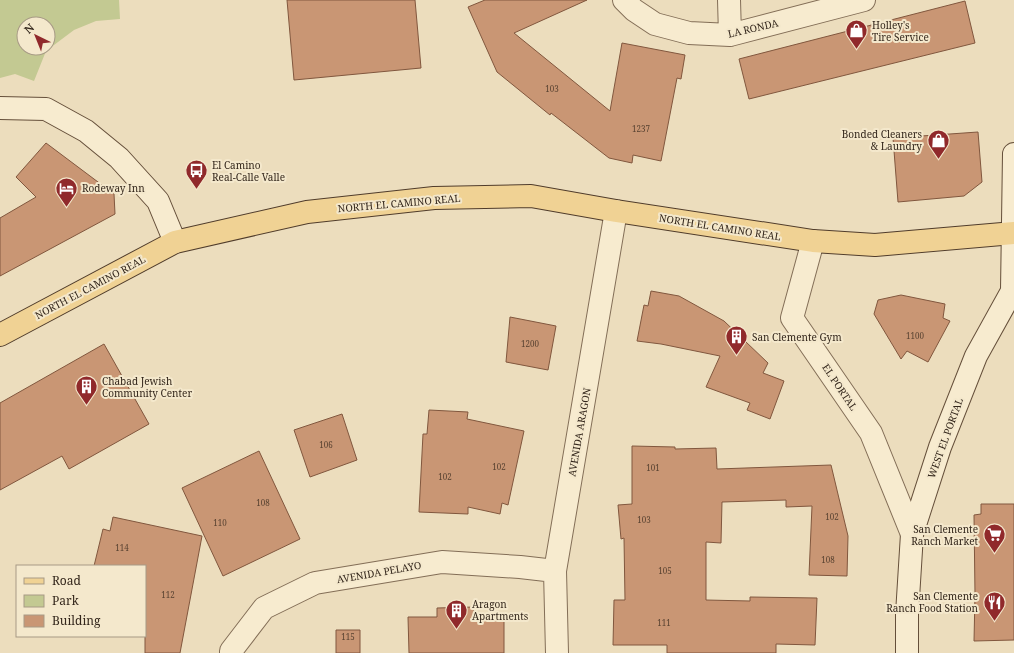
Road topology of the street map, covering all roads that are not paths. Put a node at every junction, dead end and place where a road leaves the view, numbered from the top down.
1 (624, 0) edge
2 (729, 0) edge
3 (864, 0) edge
4 (730, 36) junction
5 (0, 108) edge
6 (1014, 154) edge
7 (616, 211) junction
8 (1013, 233) edge
9 (813, 241) junction
10 (175, 242) junction
11 (0, 335) edge
12 (912, 534) junction
13 (555, 571) junction
14 (231, 653) edge
15 (557, 653) edge
16 (907, 653) edge

1 - 4 street, LA RONDA
2 - 4 street
3 - 4 street, LA RONDA
5 - 10 street
6 - 8 street, WEST EL PORTAL
7 - 9 main road, NORTH EL CAMINO REAL
7 - 10 main road, NORTH EL CAMINO REAL
7 - 13 street, AVENIDA ARAGON
8 - 9 main road, NORTH EL CAMINO REAL
8 - 12 street, WEST EL PORTAL
9 - 12 street, EL PORTAL
10 - 11 main road, NORTH EL CAMINO REAL
12 - 16 street, WEST EL PORTAL
13 - 14 street, AVENIDA PELAYO
13 - 15 street, AVENIDA ARAGON

